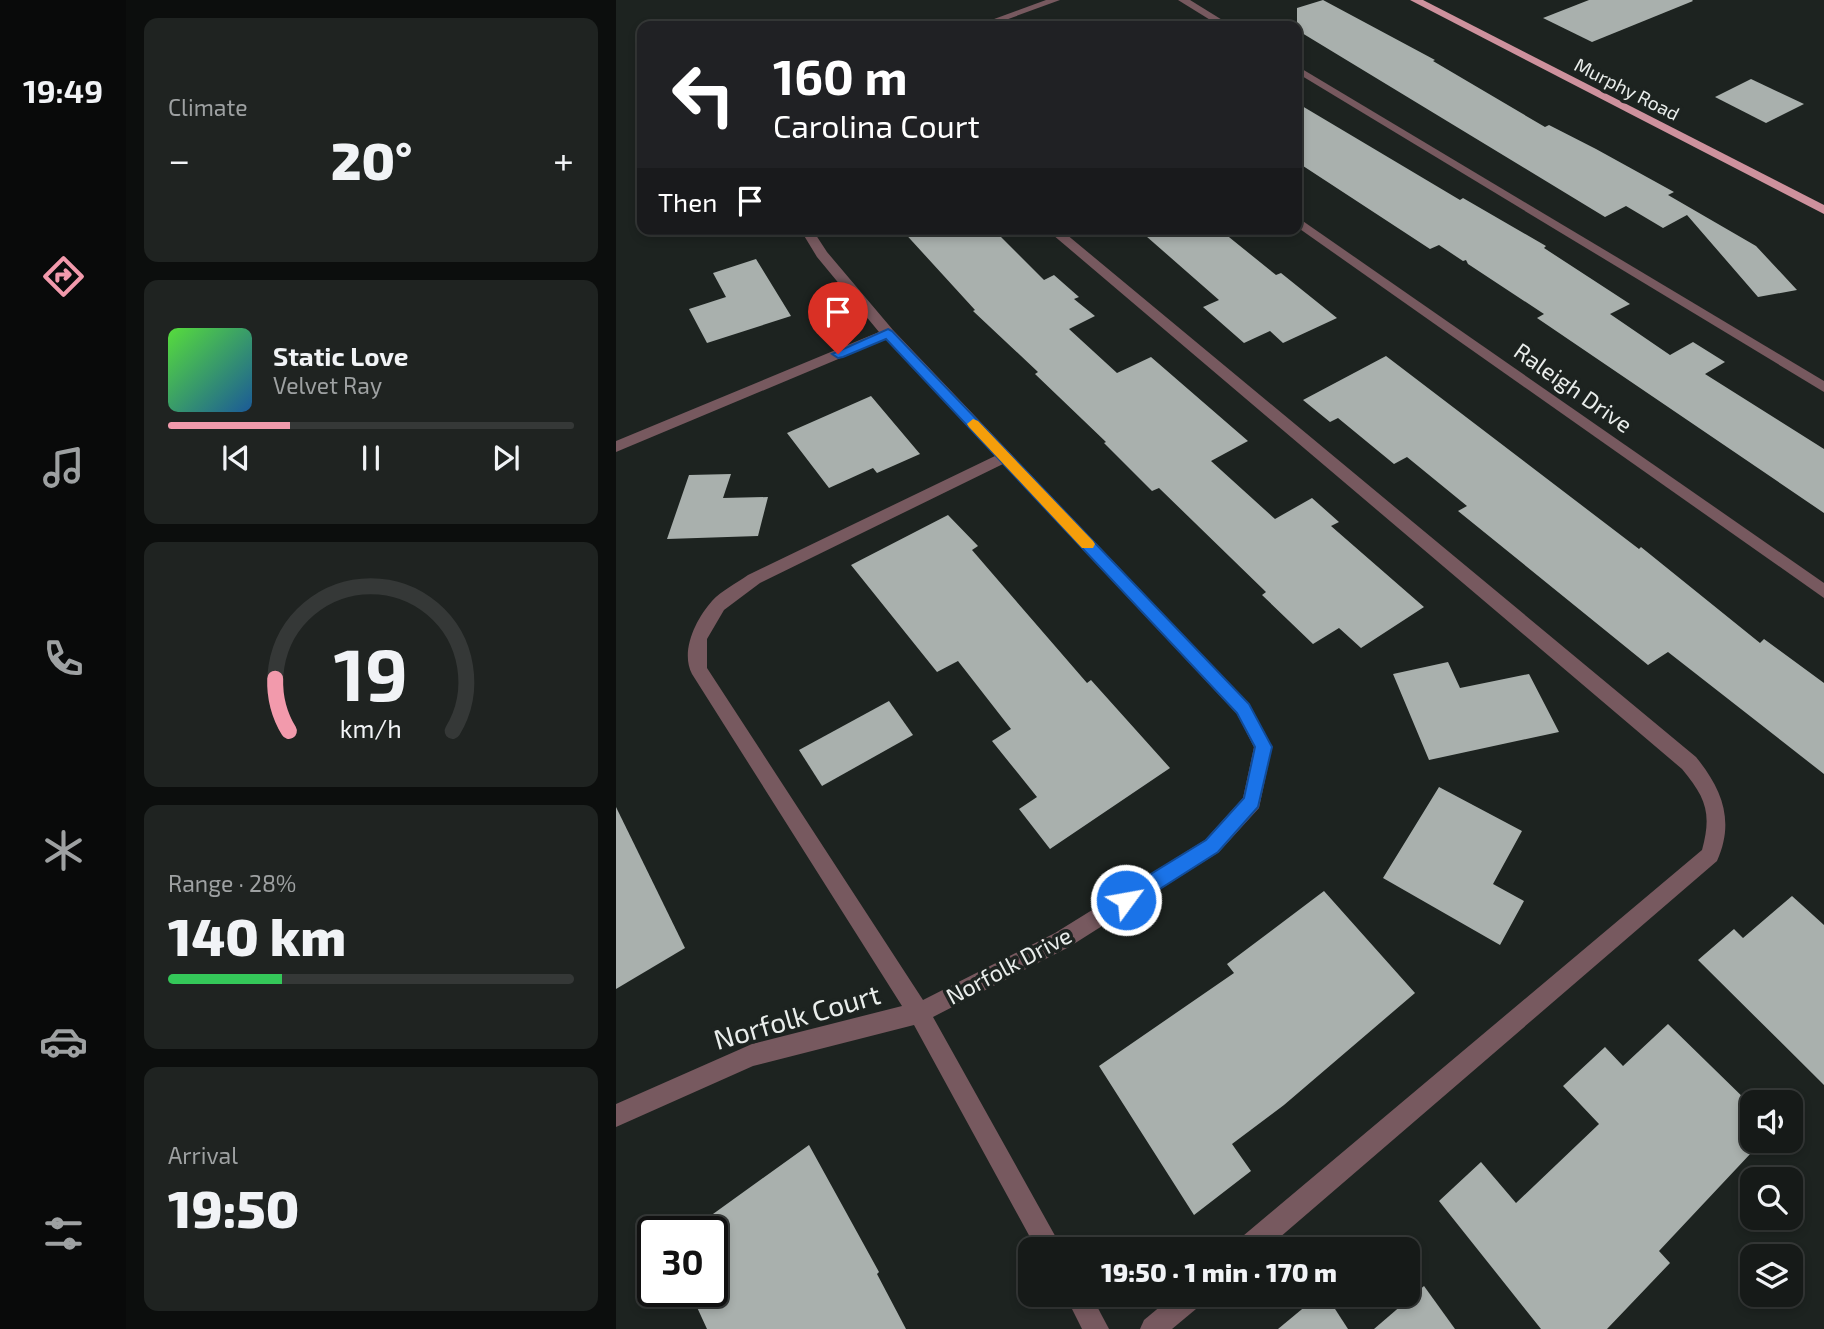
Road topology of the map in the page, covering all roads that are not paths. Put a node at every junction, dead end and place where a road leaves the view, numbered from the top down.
1 (1055, 0) edge
2 (1183, 0) edge
3 (1415, 0) edge
4 (1006, 17) junction
5 (994, 21) edge
6 (1012, 21) edge
7 (1219, 21) edge
8 (1302, 72) edge
9 (1824, 210) edge
10 (1302, 226) edge
11 (810, 235) edge
12 (1059, 235) edge
13 (888, 333) junction
14 (1824, 387) edge
15 (616, 447) edge
16 (1005, 457) junction
17 (1824, 592) edge
18 (919, 1013) junction
19 (616, 1116) edge
20 (1044, 1237) edge
21 (1261, 1237) edge
22 (1084, 1307) edge
23 (1179, 1307) edge
24 (1096, 1329) edge
25 (1153, 1329) edge

1 - 4 street
2 - 7 street
3 - 9 main road, Murphy Road
4 - 5 street
4 - 6 street
8 - 14 street
10 - 17 street, Raleigh Drive
11 - 13 street, Norfolk Drive
12 - 21 street
13 - 15 street
13 - 16 street, Norfolk Drive
16 - 18 street
16 - 18 street, Norfolk Drive
18 - 19 street, Norfolk Court
18 - 20 street, Norfolk Drive
22 - 24 street
23 - 25 street

